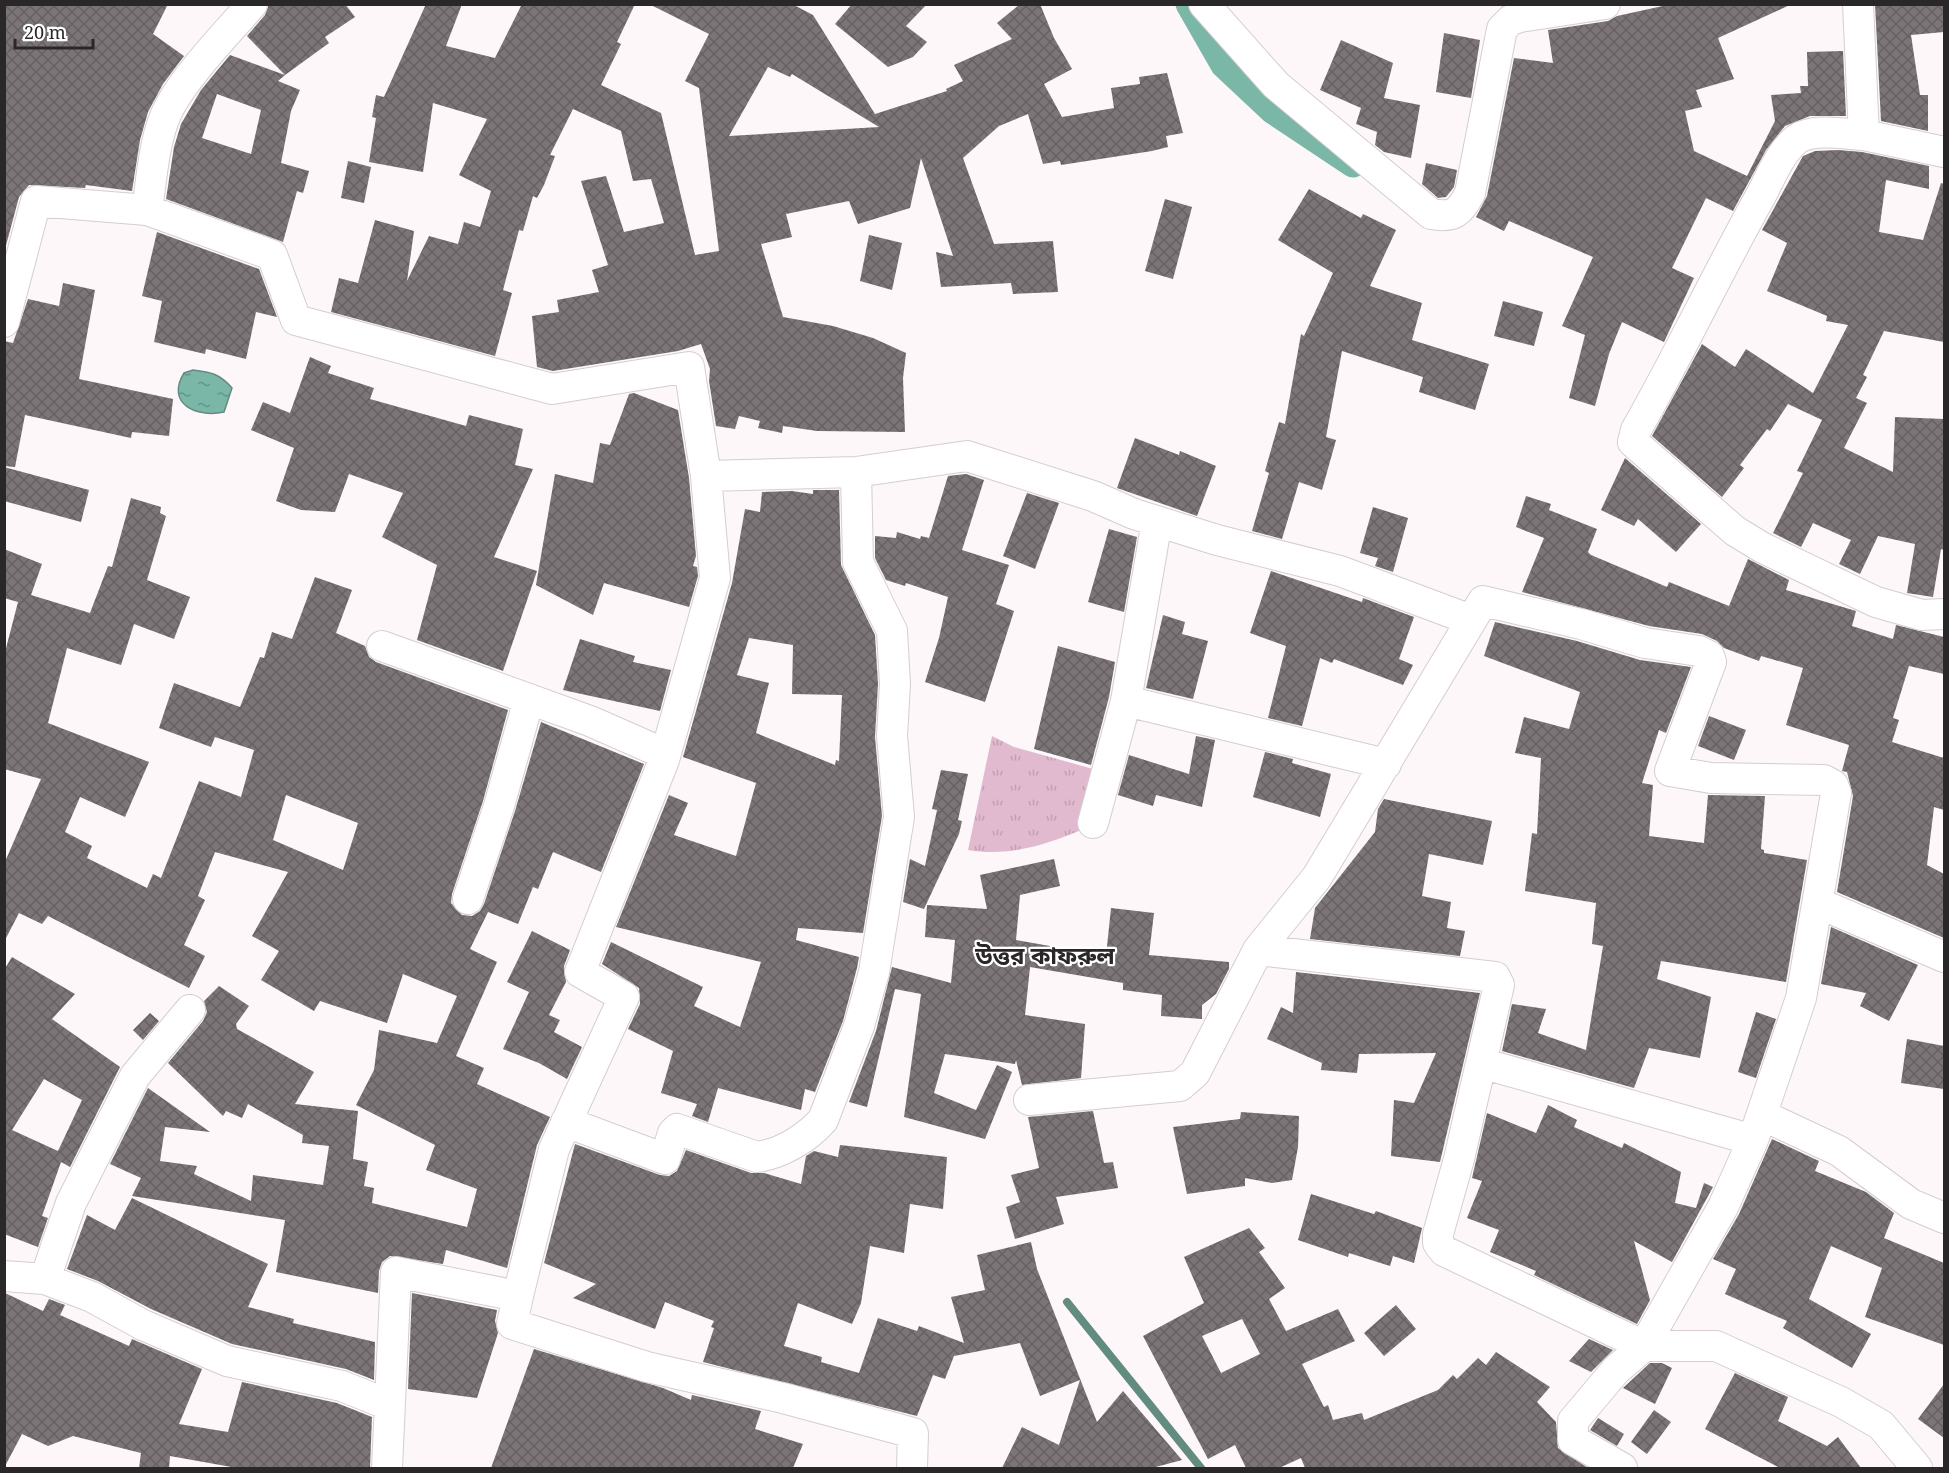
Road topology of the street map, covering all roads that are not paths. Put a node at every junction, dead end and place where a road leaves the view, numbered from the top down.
1 (252, 4) edge
2 (1204, 4) edge
3 (1605, 4) edge
4 (1858, 4) edge
5 (1864, 135) junction
6 (1944, 152) edge
7 (147, 210) junction
8 (4, 322) edge
9 (856, 472) junction
10 (706, 476) junction
11 (1157, 521) junction
12 (1944, 614) edge
13 (1471, 620) junction
14 (382, 646) dead end
15 (529, 699) junction
16 (1126, 701) junction
17 (665, 754) junction
18 (1386, 764) junction
19 (1093, 823) dead end
20 (468, 899) dead end
21 (1818, 903) junction
22 (1258, 950) junction
23 (1944, 957) edge
24 (190, 1010) dead end
25 (1481, 1063) junction
26 (1029, 1100) dead end
27 (566, 1122) junction
28 (1758, 1128) junction
29 (1944, 1218) edge
30 (4, 1276) edge
31 (45, 1280) junction
32 (518, 1296) junction
33 (1644, 1346) junction
34 (389, 1405) junction
35 (387, 1468) edge
36 (912, 1468) edge
37 (1622, 1468) edge
38 (1917, 1468) edge

1 - 7 street
2 - 3 street
4 - 5 street
5 - 6 street
5 - 12 street
7 - 8 street
7 - 10 street
9 - 10 street
9 - 11 street
9 - 27 street
10 - 17 street
11 - 13 street
11 - 16 street
13 - 18 street
13 - 21 street
14 - 15 street
15 - 17 street
15 - 20 street
16 - 18 street
16 - 19 street
17 - 27 street
18 - 22 street
21 - 23 street
21 - 28 street
22 - 25 street
22 - 26 street
24 - 31 street
25 - 28 street
25 - 33 street
27 - 32 street
28 - 29 street
28 - 33 street
30 - 31 street
31 - 34 street
32 - 34 street
32 - 36 street
33 - 37 street
33 - 38 street
34 - 35 street

